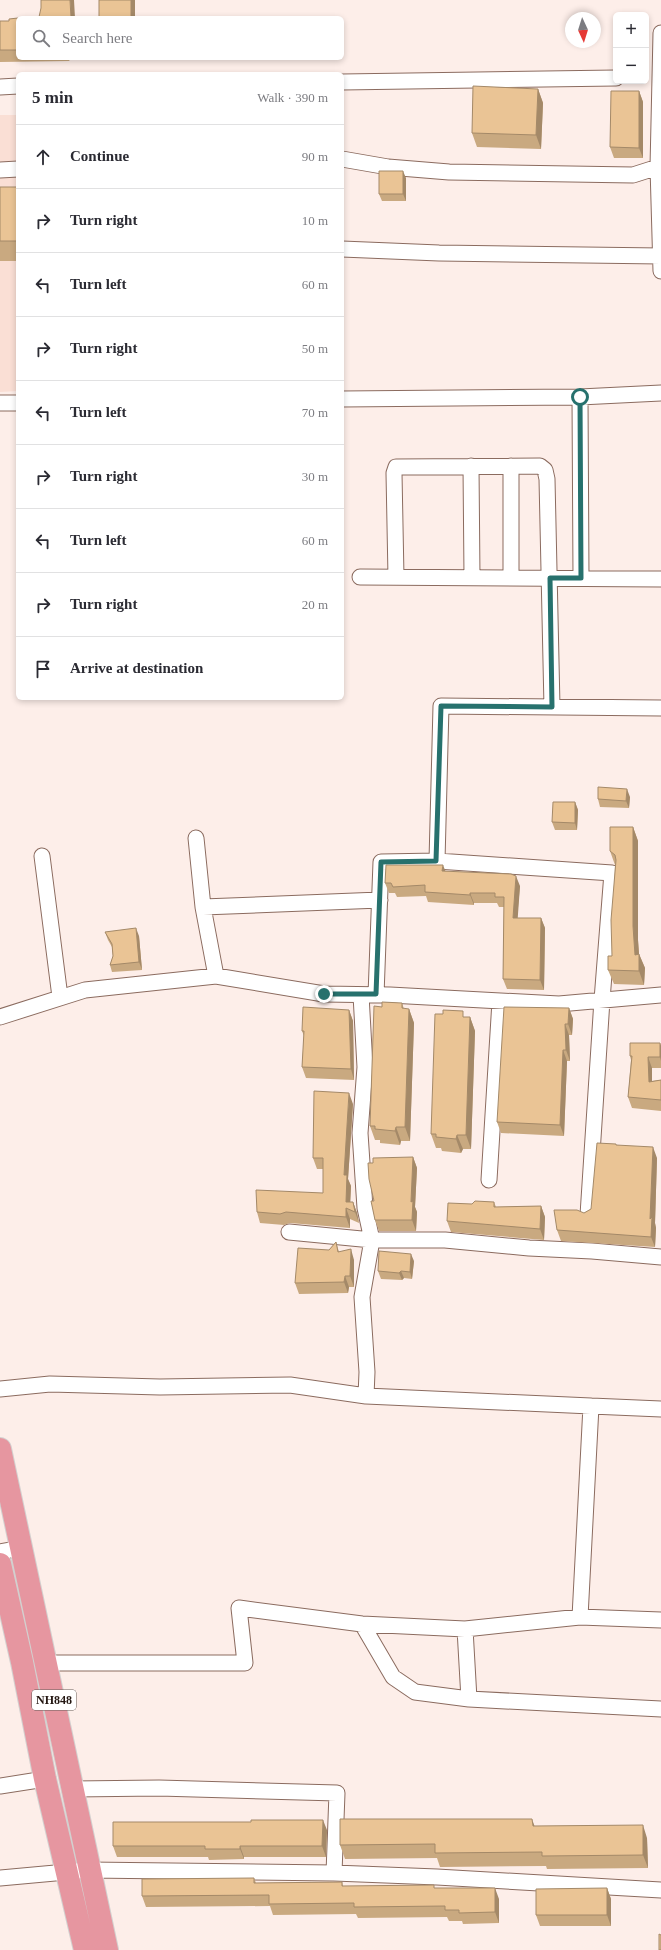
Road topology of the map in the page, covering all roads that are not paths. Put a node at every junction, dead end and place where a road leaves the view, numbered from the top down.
1 (661, 33) edge
2 (613, 78) edge
3 (653, 78) edge
4 (344, 82) edge
5 (16, 86) edge
6 (0, 87) edge
7 (344, 159) edge
8 (658, 167) junction
9 (16, 169) edge
10 (0, 170) edge
11 (660, 186) edge
12 (344, 249) edge
13 (661, 256) edge
14 (661, 271) edge
15 (661, 394) edge
16 (580, 397) junction
17 (344, 399) edge
18 (16, 402) edge
19 (0, 403) edge
20 (471, 466) junction
21 (511, 466) junction
22 (360, 577) dead end
23 (396, 577) junction
24 (472, 577) junction
25 (511, 578) junction
26 (550, 578) junction
27 (581, 578) junction
28 (661, 579) edge
29 (552, 707) junction
30 (661, 708) edge
31 (196, 838) dead end
32 (42, 856) dead end
33 (436, 861) junction
34 (380, 900) junction
35 (203, 908) junction
36 (216, 976) junction
37 (369, 995) junction
38 (661, 995) edge
39 (60, 997) junction
40 (602, 1000) junction
41 (500, 1001) junction
42 (0, 1017) edge
43 (489, 1180) dead end
44 (588, 1215) edge
45 (289, 1232) dead end
46 (372, 1240) junction
47 (661, 1257) edge
48 (0, 1389) edge
49 (366, 1396) junction
50 (591, 1406) junction
51 (661, 1409) edge
52 (0, 1449) edge
53 (21, 1548) junction
54 (0, 1552) edge
55 (0, 1564) edge
56 (580, 1617) junction
57 (661, 1620) edge
58 (362, 1624) junction
59 (465, 1628) junction
60 (46, 1662) junction
61 (469, 1699) junction
62 (661, 1709) edge
63 (45, 1779) junction
64 (0, 1786) edge
65 (73, 1789) junction
66 (88, 1870) junction
67 (66, 1872) junction
68 (334, 1873) junction
69 (0, 1878) edge
70 (661, 1890) edge
71 (85, 1950) edge
72 (107, 1950) edge

1 - 3 street
2 - 4 street
3 - 8 street
5 - 6 street
7 - 8 street
8 - 11 street
9 - 10 street
11 - 13 street
12 - 13 street
13 - 14 street
15 - 16 street
16 - 17 street
16 - 27 street
18 - 19 street
20 - 21 street
20 - 23 street
20 - 24 street
21 - 25 street
21 - 26 street
22 - 23 street
23 - 24 street
24 - 25 street
25 - 26 street
26 - 27 street
26 - 29 street
27 - 28 street
29 - 30 street
29 - 33 street
31 - 35 street
32 - 39 street
33 - 34 street
33 - 40 street
34 - 35 street
34 - 37 street
35 - 36 street
36 - 37 street
36 - 39 street
37 - 41 street
37 - 46 street
38 - 40 street
39 - 42 street
40 - 41 street
40 - 44 street
41 - 43 street
45 - 46 street
46 - 47 street
46 - 49 street
48 - 49 street
49 - 50 street
50 - 51 street
50 - 56 street
52 - 53 highway, NH848
53 - 54 street
53 - 60 highway, NH848
55 - 63 highway, NH848
56 - 57 street
56 - 59 street
58 - 59 street
58 - 60 street
58 - 61 street
59 - 61 street
60 - 65 highway, NH848
61 - 62 street
63 - 64 street
63 - 67 highway, NH848
65 - 66 highway, NH848
65 - 68 street
66 - 67 street
66 - 68 street
66 - 72 highway, NH848
67 - 69 street
67 - 71 highway, NH848
68 - 70 street

